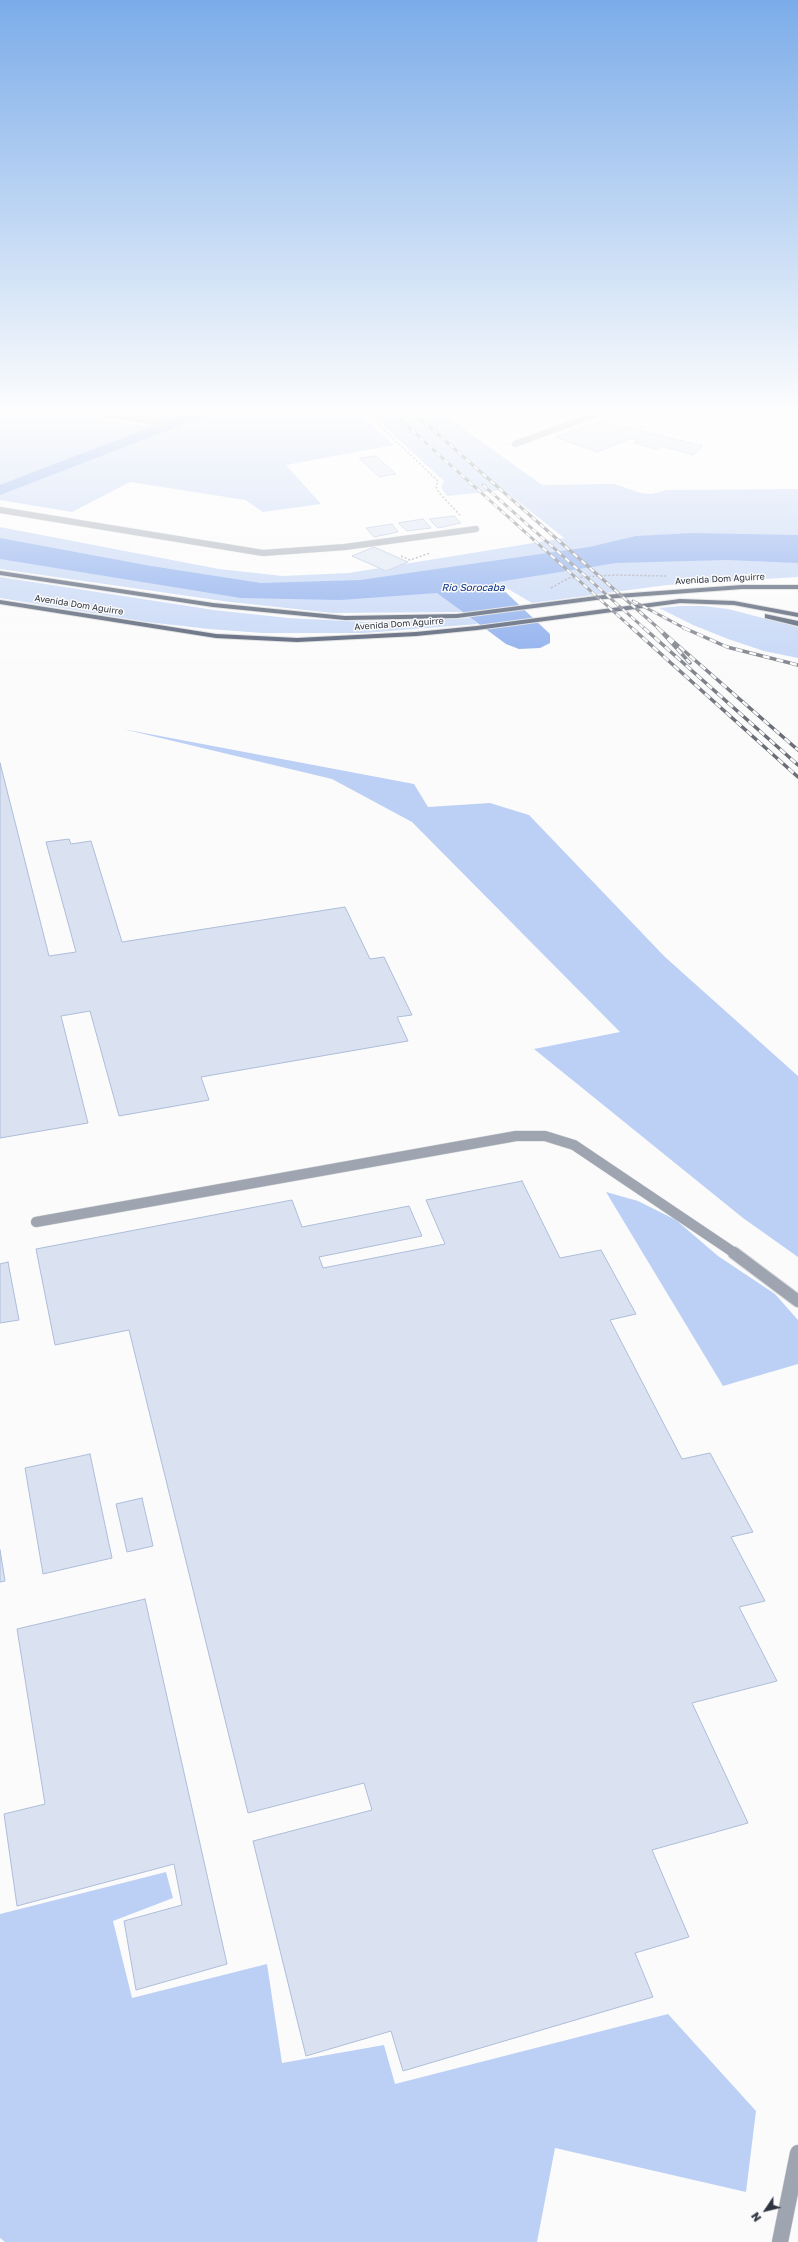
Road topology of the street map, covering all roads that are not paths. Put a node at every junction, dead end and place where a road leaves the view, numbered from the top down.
1 (16, 513) edge
2 (476, 529) road end
3 (0, 573) edge
4 (798, 580) edge
5 (798, 587) edge
6 (604, 597) junction
7 (680, 601) junction
8 (0, 602) edge
9 (798, 615) edge
10 (798, 624) edge
11 (36, 1222) dead end
12 (798, 1301) edge
13 (798, 2153) edge
14 (780, 2242) edge

1 - 2 street
3 - 6 highway, Avenida Dom Aguirre
4 - 6 highway
5 - 6 highway, Avenida Dom Aguirre
7 - 8 highway, Avenida Dom Aguirre
7 - 9 highway, Avenida Dom Aguirre
7 - 10 highway
11 - 12 street
13 - 14 street

